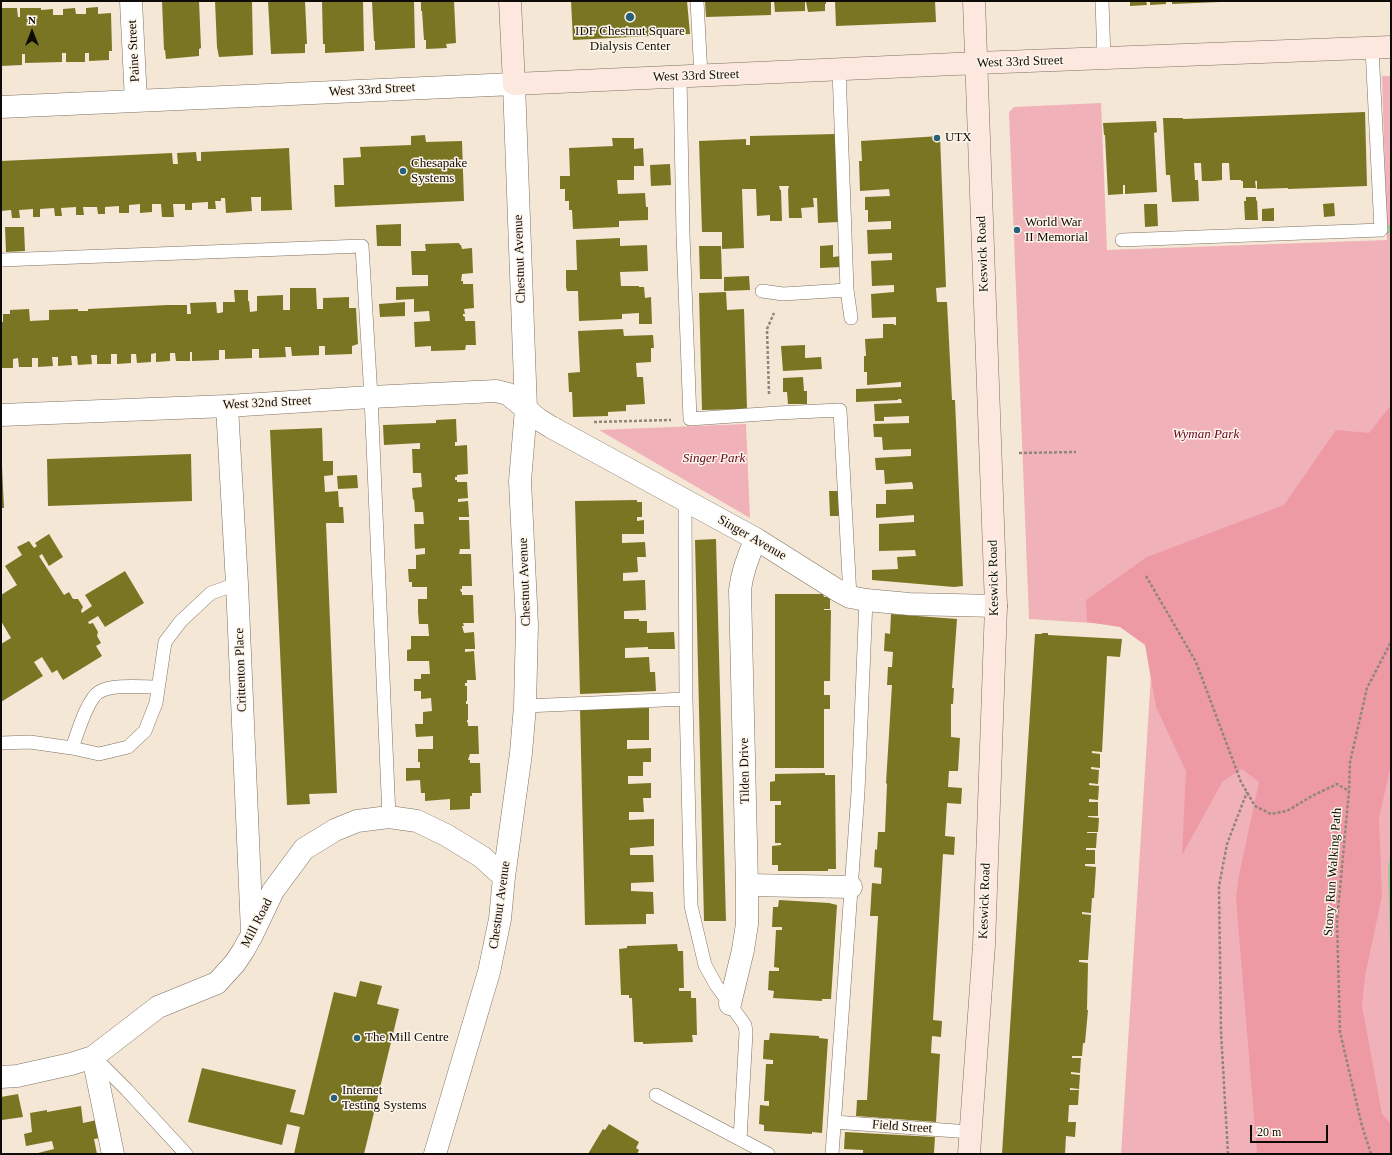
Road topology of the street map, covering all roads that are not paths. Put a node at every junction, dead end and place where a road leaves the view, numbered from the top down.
1 (132, 1) edge
2 (510, 1) edge
3 (697, 1) edge
4 (974, 1) edge
5 (1102, 1) edge
6 (1381, 48) edge
7 (1104, 59) junction
8 (977, 63) junction
9 (839, 69) junction
10 (690, 76) junction
11 (514, 84) junction
12 (136, 101) junction
13 (1, 107) edge
14 (1122, 240) dead end
15 (1, 260) edge
16 (847, 290) junction
17 (762, 291) dead end
18 (850, 318) dead end
19 (371, 397) junction
20 (227, 406) junction
21 (526, 409) junction
22 (1, 415) edge
23 (686, 502) junction
24 (756, 539) junction
25 (237, 584) junction
26 (858, 599) junction
27 (996, 606) junction
28 (157, 687) junction
29 (686, 699) junction
30 (525, 706) junction
31 (1, 743) edge
32 (72, 748) junction
33 (389, 817) junction
34 (504, 877) junction
35 (747, 885) junction
36 (851, 887) junction
37 (252, 935) junction
38 (730, 1004) junction
39 (93, 1057) junction
40 (1, 1077) edge
41 (656, 1095) dead end
42 (834, 1122) junction
43 (970, 1132) junction
44 (740, 1139) junction
45 (113, 1154) edge
46 (186, 1154) edge
47 (435, 1154) edge
48 (768, 1154) edge
49 (832, 1154) edge
50 (969, 1154) edge

1 - 12 street, Paine Street
2 - 11 street, Chestnut Avenue
3 - 10 lane
4 - 8 street, Keswick Road
5 - 7 lane
6 - 7 street, West 33rd Street
6 - 14 lane
7 - 8 street, West 33rd Street
8 - 9 street, West 33rd Street
8 - 27 street, Keswick Road
9 - 10 street, West 33rd Street
9 - 16 lane
10 - 11 street, West 33rd Street
10 - 26 lane
11 - 12 street, West 33rd Street
11 - 21 street, Chestnut Avenue
12 - 13 street, West 33rd Street
15 - 19 lane
16 - 17 lane
16 - 18 lane
19 - 20 street, West 32nd Street
19 - 21 street, West 32nd Street
19 - 33 lane
20 - 22 street, West 32nd Street
20 - 25 street, Crittenton Place
21 - 23 street, Singer Avenue
21 - 30 street, Chestnut Avenue
23 - 24 street, Singer Avenue
23 - 29 lane
24 - 26 street, Singer Avenue
24 - 35 street, Tilden Drive
25 - 28 lane
25 - 37 street, Crittenton Place
26 - 27 street, Singer Avenue
26 - 36 lane
27 - 43 street, Keswick Road
28 - 32 lane
28 - 32 lane
29 - 30 lane
29 - 38 lane
30 - 34 street, Chestnut Avenue
31 - 32 lane
33 - 34 street, Mill Road
33 - 37 street, Mill Road
34 - 47 street, Chestnut Avenue
35 - 36 street
35 - 38 street, Tilden Drive
36 - 42 lane
37 - 39 street, Mill Road
38 - 44 lane
39 - 40 street, Mill Road
39 - 45 street
39 - 46 lane
41 - 44 lane
42 - 43 lane, Field Street
42 - 49 lane
43 - 50 street, Keswick Road
44 - 48 lane

